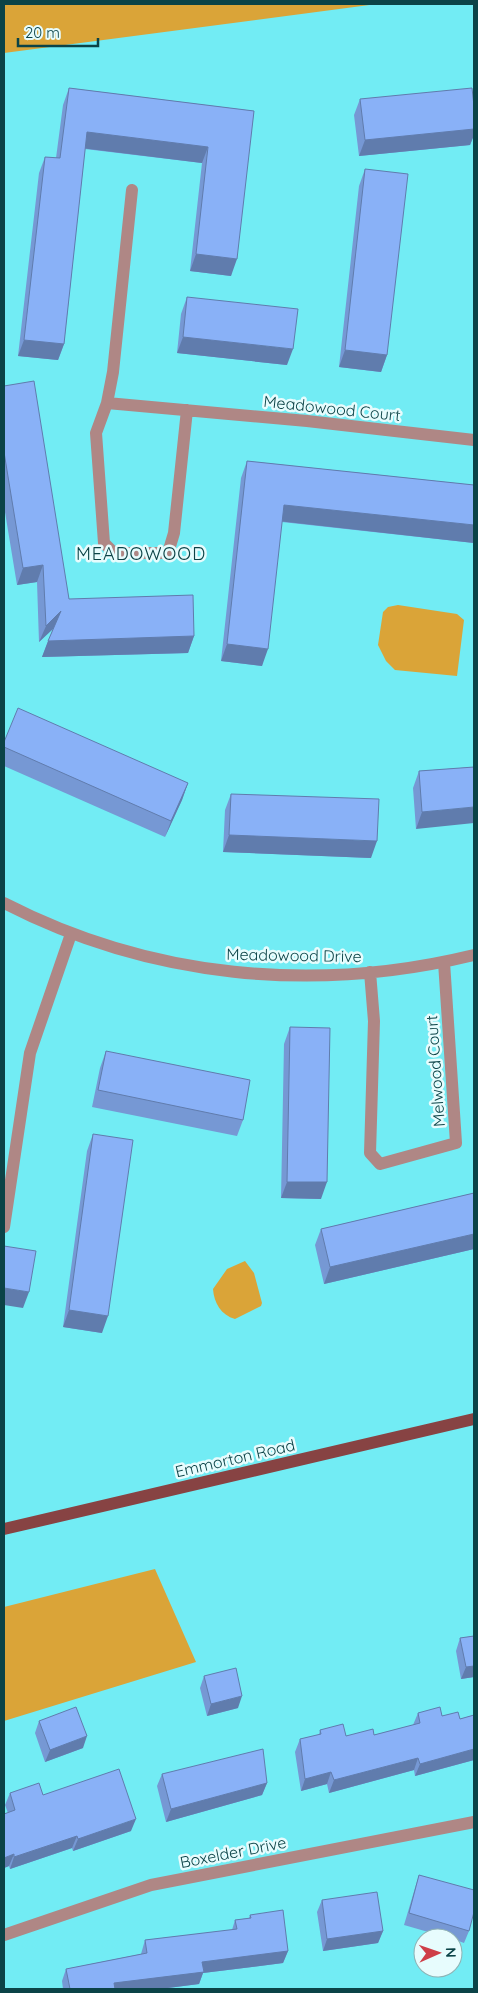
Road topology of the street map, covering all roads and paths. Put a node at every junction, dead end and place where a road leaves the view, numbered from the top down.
1 (132, 190) dead end
2 (108, 403) junction
3 (187, 410) junction
4 (474, 440) edge
5 (4, 903) edge
6 (71, 934) junction
7 (474, 955) edge
8 (444, 962) junction
9 (370, 972) junction
10 (4, 1226) edge
11 (474, 1419) edge
12 (4, 1529) edge
13 (474, 1822) edge
14 (4, 1935) edge

1 - 2 street
2 - 3 street, Meadowood Court
2 - 3 street
3 - 4 street, Meadowood Court
5 - 6 street, Meadowood Drive
6 - 9 street, Meadowood Drive
6 - 10 street
7 - 8 street, Meadowood Drive
8 - 9 street, Meadowood Drive
8 - 9 street, Melwood Court
11 - 12 main road, Emmorton Road
13 - 14 street, Boxelder Drive

